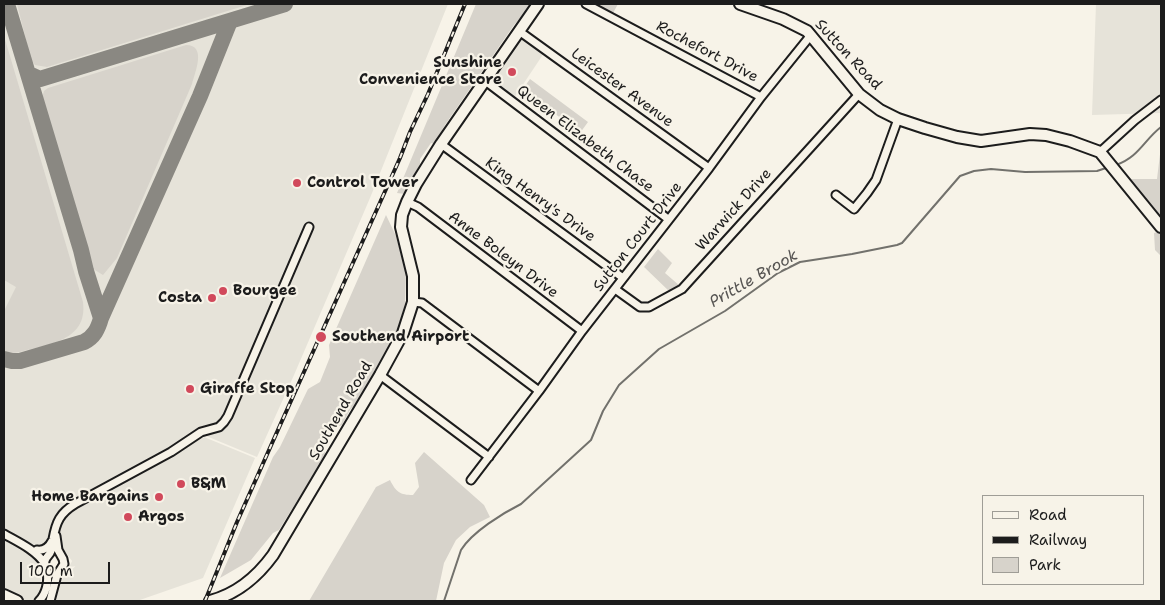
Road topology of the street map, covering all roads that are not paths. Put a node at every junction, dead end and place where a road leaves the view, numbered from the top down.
1 (538, 4) edge
2 (586, 4) edge
3 (740, 4) edge
4 (519, 31) junction
5 (812, 35) junction
6 (484, 80) junction
7 (859, 94) junction
8 (762, 97) junction
9 (1161, 100) edge
10 (898, 119) junction
11 (442, 144) junction
12 (1104, 156) junction
13 (708, 168) junction
14 (836, 195) dead end
15 (407, 202) junction
16 (668, 219) junction
17 (309, 227) dead end
18 (1161, 227) edge
19 (623, 278) junction
20 (615, 289) junction
21 (413, 302) junction
22 (582, 331) junction
23 (380, 375) junction
24 (539, 391) junction
25 (489, 457) junction
26 (471, 480) dead end
27 (55, 530) junction
28 (4, 534) edge
29 (52, 540) junction
30 (26, 547) junction
31 (37, 550) junction
32 (49, 555) junction
33 (61, 556) junction
34 (45, 566) junction
35 (60, 570) junction
36 (4, 595) edge
37 (214, 600) edge
38 (17, 601) edge
39 (39, 601) edge
40 (50, 601) edge

1 - 4 street, Southend Road
2 - 8 street, Rochefort Drive
3 - 5 street, Sutton Road
4 - 6 street, Southend Road
4 - 13 street, Leicester Avenue
5 - 7 street, Sutton Road
5 - 8 street, Sutton Court Drive
6 - 11 street, Southend Road
6 - 16 street, Queen Elizabeth Chase
7 - 10 street, Sutton Road
7 - 20 street, Warwick Drive
8 - 13 street, Sutton Court Drive
9 - 12 street
10 - 12 street, Sutton Road
10 - 14 street
11 - 15 street, Southend Road
11 - 19 street, King Henry's Drive
12 - 18 street, Sutton Road
13 - 16 street, Sutton Court Drive
15 - 21 street, Southend Road
15 - 22 street, Anne Boleyn Drive
16 - 19 street, Sutton Court Drive
17 - 27 street
19 - 20 street, Sutton Court Drive
20 - 22 street, Sutton Court Drive
21 - 23 street, Southend Road
21 - 24 street
22 - 24 street, Sutton Court Drive
23 - 25 street
23 - 37 street, Southend Road
24 - 25 street, Sutton Court Drive
25 - 26 street, Sutton Court Drive
27 - 29 street
27 - 33 street
28 - 30 street
29 - 31 street
29 - 32 street
30 - 31 street
30 - 34 street
31 - 32 street
32 - 33 street
32 - 34 street
33 - 35 street
34 - 35 street
34 - 39 street
35 - 40 street
36 - 38 street

